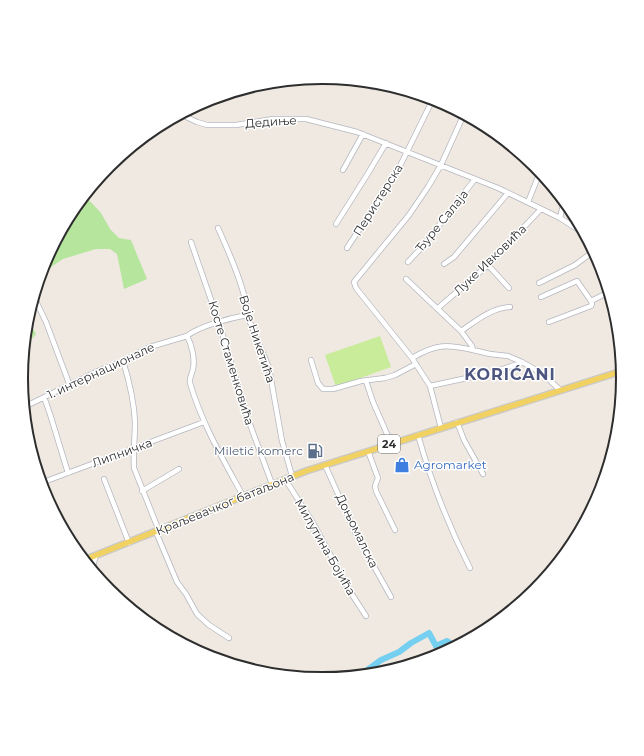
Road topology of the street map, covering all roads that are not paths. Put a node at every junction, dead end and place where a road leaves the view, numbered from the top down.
1 (430, 104) edge
2 (186, 117) edge
3 (462, 119) edge
4 (363, 134) junction
5 (386, 143) junction
6 (407, 152) junction
7 (441, 165) junction
8 (343, 170) dead end
9 (538, 178) edge
10 (476, 179) junction
11 (508, 193) junction
12 (528, 202) junction
13 (541, 209) junction
14 (562, 209) edge
15 (560, 218) junction
16 (336, 224) dead end
17 (574, 227) edge
18 (218, 228) dead end
19 (191, 242) dead end
20 (347, 248) dead end
21 (589, 255) edge
22 (408, 262) dead end
23 (444, 264) dead end
24 (488, 265) junction
25 (406, 279) dead end
26 (539, 283) dead end
27 (508, 288) dead end
28 (604, 295) edge
29 (541, 298) dead end
30 (591, 301) junction
31 (38, 304) edge
32 (510, 307) dead end
33 (438, 308) junction
34 (247, 315) junction
35 (549, 322) dead end
36 (219, 323) junction
37 (461, 331) junction
38 (187, 336) junction
39 (473, 350) junction
40 (412, 358) junction
41 (311, 360) dead end
42 (123, 361) junction
43 (522, 362) junction
44 (416, 364) junction
45 (616, 373) edge
46 (366, 382) junction
47 (70, 386) junction
48 (430, 386) junction
49 (560, 390) junction
50 (44, 397) junction
51 (30, 404) edge
52 (204, 422) junction
53 (457, 422) junction
54 (441, 428) junction
55 (418, 435) junction
56 (391, 444) junction
57 (134, 449) junction
58 (368, 451) junction
59 (324, 465) junction
60 (179, 469) dead end
61 (68, 473) junction
62 (483, 474) dead end
63 (292, 476) junction
64 (104, 479) dead end
65 (285, 479) junction
66 (47, 481) edge
67 (272, 484) junction
68 (142, 491) junction
69 (243, 496) junction
70 (395, 530) dead end
71 (158, 531) junction
72 (129, 543) junction
73 (96, 555) junction
74 (89, 557) edge
75 (94, 563) edge
76 (470, 568) dead end
77 (391, 597) dead end
78 (366, 616) dead end
79 (229, 638) dead end

1 - 6 street
2 - 4 street, Дедиње
3 - 7 street
4 - 5 street, Дедиње
4 - 8 street
5 - 6 street, Дедиње
5 - 16 street
6 - 7 street, Дедиње
6 - 20 street, Перистерска
7 - 10 street, Дедиње
7 - 40 street
9 - 12 street
10 - 11 street, Дедиње
10 - 22 street, Ђуре Салаја
11 - 12 street, Дедиње
11 - 23 street
12 - 13 street, Дедиње
13 - 15 street, Дедиње
13 - 24 street, Луке Ивковића
14 - 15 street
15 - 17 street, Дедиње
18 - 34 street, Воје Никетића
19 - 36 street, Косте Стаменковића
21 - 26 street
24 - 27 street
24 - 33 street, Луке Ивковића
25 - 33 street
28 - 30 street
29 - 30 street
30 - 35 street
31 - 47 street
32 - 37 street
33 - 37 street
34 - 36 street, 1. интернационале
34 - 63 street, Воје Никетића
36 - 38 street, 1. интернационале
36 - 67 street, Косте Стаменковића
37 - 39 street
38 - 42 street, 1. интернационале
38 - 52 street
39 - 40 street
39 - 43 street
40 - 44 street
41 - 46 street
42 - 47 street, 1. интернационале
42 - 57 street
43 - 48 street
43 - 49 street
44 - 46 street
44 - 48 street
45 - 49 main road, Краљевачког батаљона / 24
46 - 56 street
47 - 50 street, 1. интернационале
48 - 54 street
49 - 53 main road, Краљевачког батаљона / 24
50 - 51 street, 1. интернационале
50 - 61 street
52 - 57 street, Липничка
52 - 69 street
53 - 54 main road, Краљевачког батаљона / 24
53 - 62 street
54 - 55 main road, Краљевачког батаљона / 24
55 - 56 main road, Краљевачког батаљона / 24
55 - 76 street
56 - 58 main road, Краљевачког батаљона / 24
57 - 61 street, Липничка
57 - 68 street
58 - 59 main road, Краљевачког батаљона / 24
58 - 70 street
59 - 63 main road, Краљевачког батаљона / 24
59 - 77 street, Доњомалска
60 - 68 street
61 - 66 street, Липничка
63 - 65 main road, Краљевачког батаљона / 24
64 - 72 street
65 - 67 main road, Краљевачког батаљона / 24
65 - 78 street, Милутина Бојића
67 - 69 main road, Краљевачког батаљона / 24
68 - 71 street
69 - 71 main road, Краљевачког батаљона / 24
71 - 72 main road, Краљевачког батаљона / 24
71 - 79 street
72 - 73 main road, Краљевачког батаљона / 24
73 - 74 main road, Краљевачког батаљона / 24
73 - 75 street

